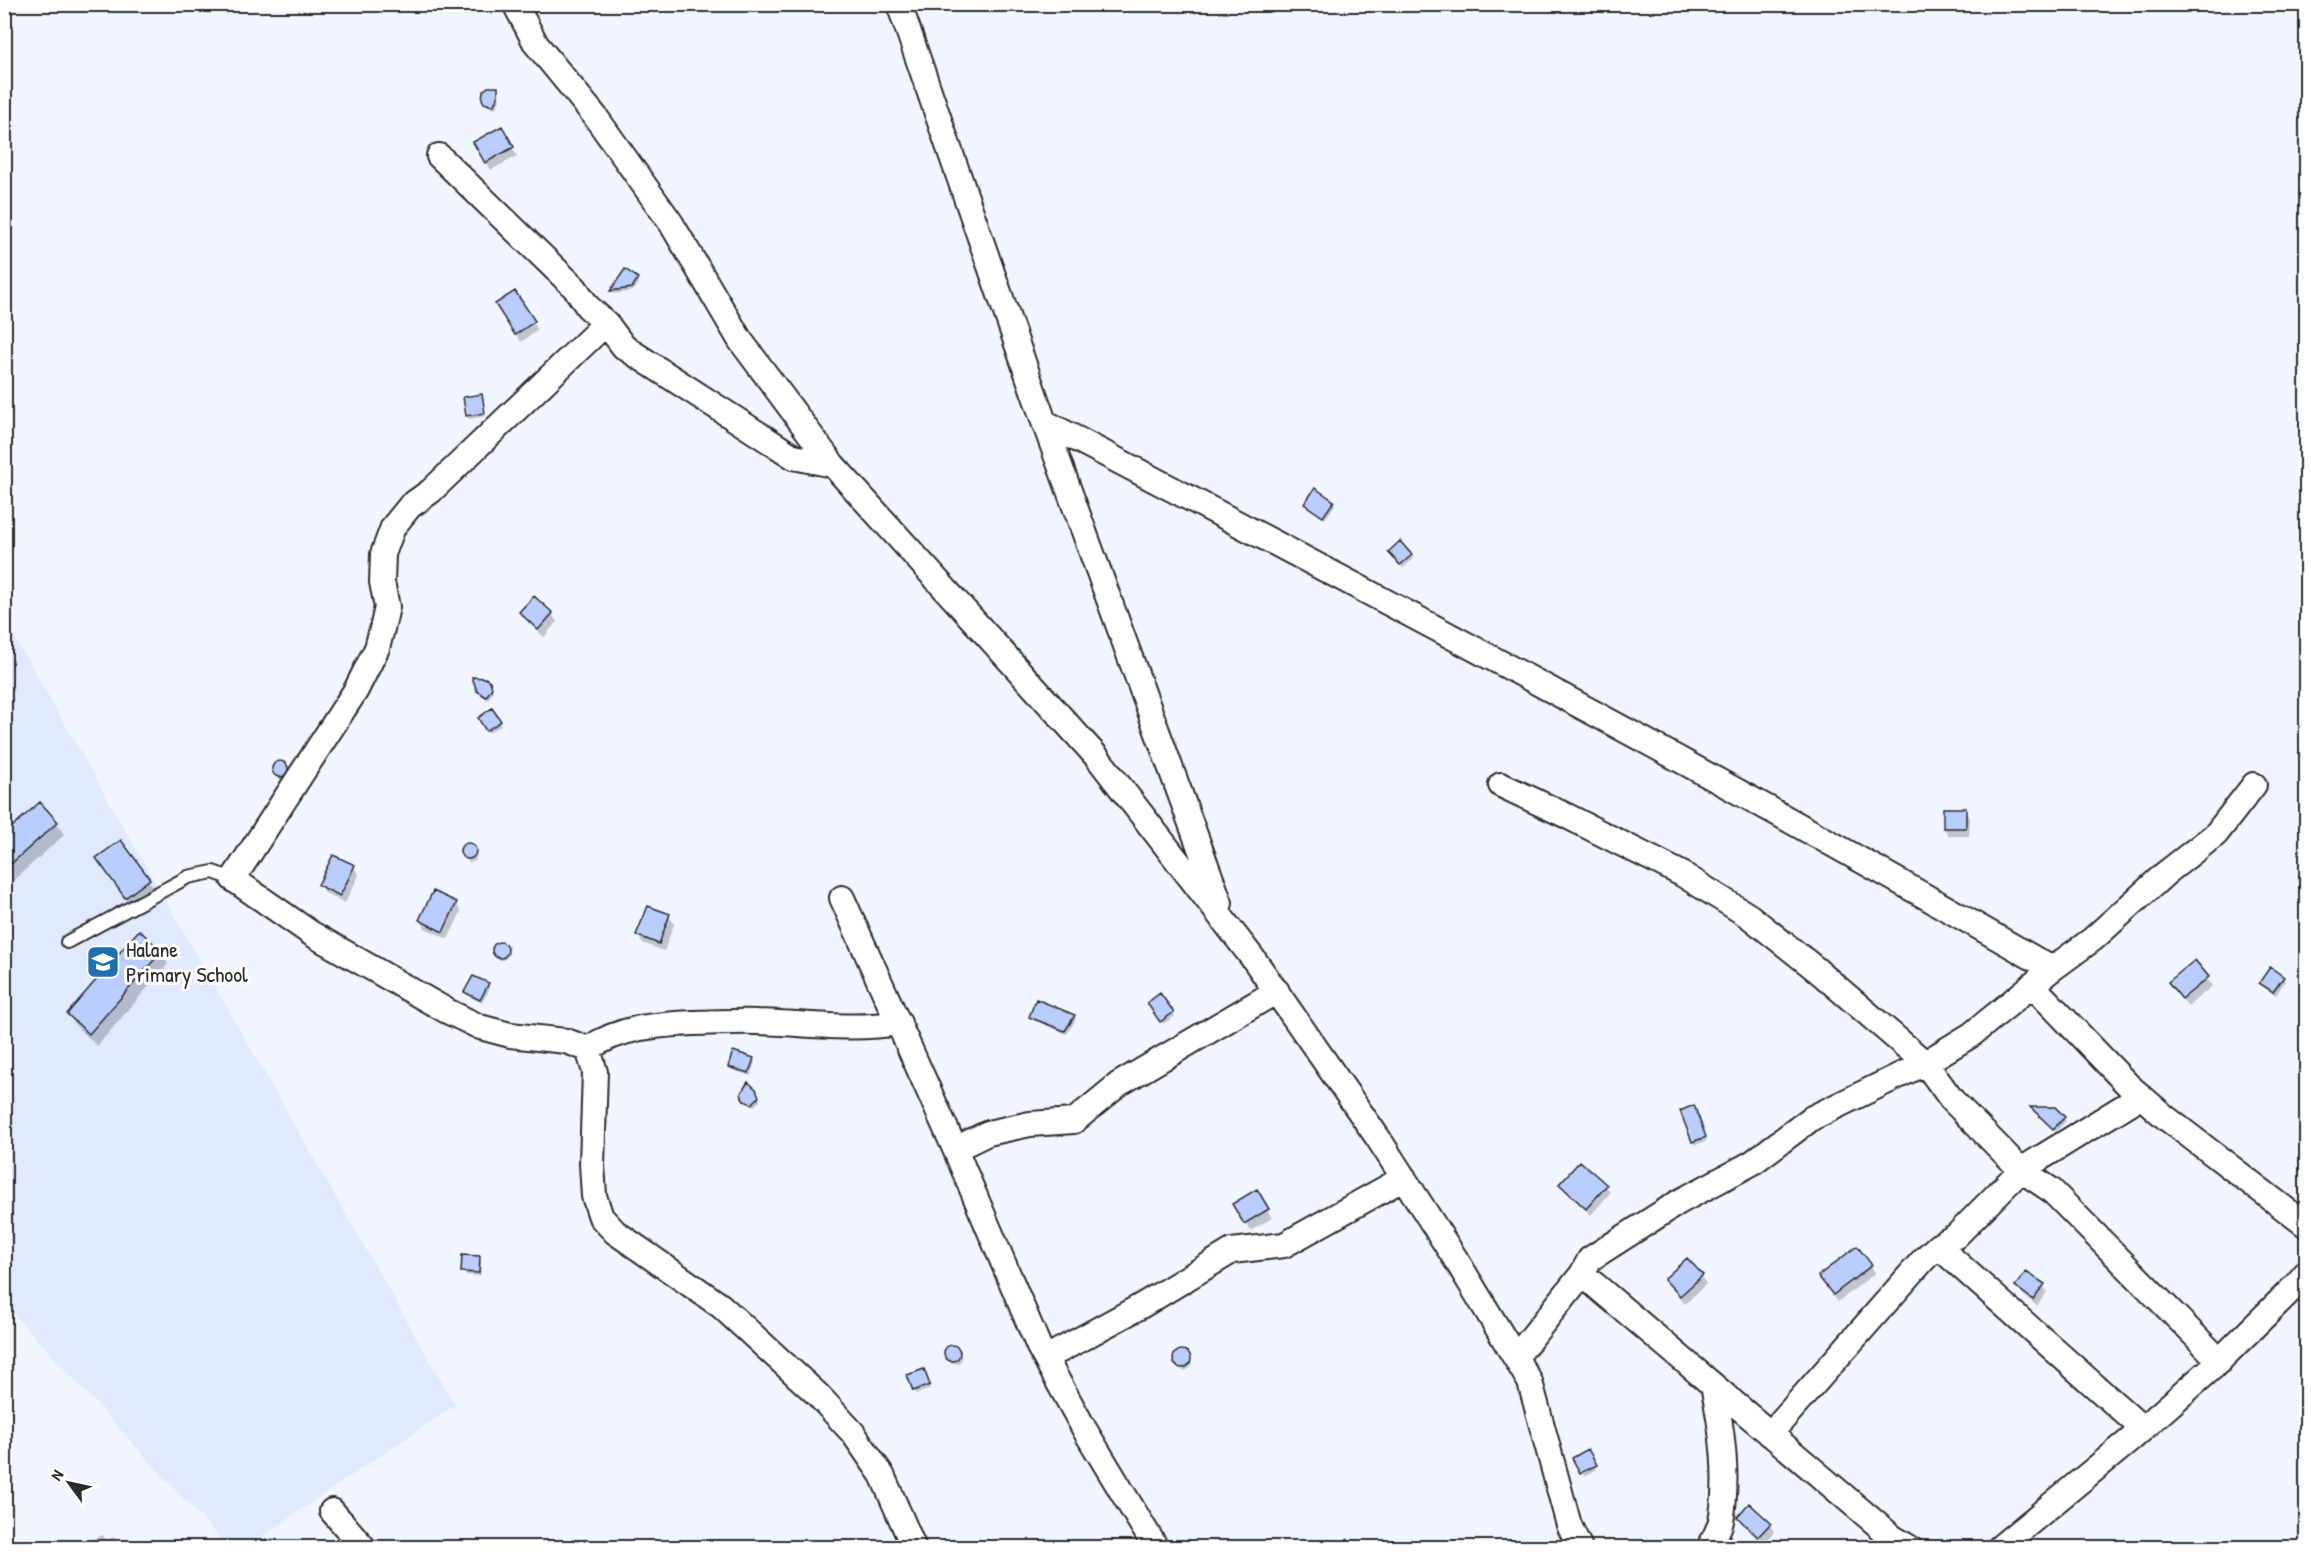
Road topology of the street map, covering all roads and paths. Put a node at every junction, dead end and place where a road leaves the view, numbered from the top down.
1 (515, 4) edge
2 (899, 4) edge
3 (439, 156) dead end
4 (606, 323) junction
5 (1044, 422) junction
6 (833, 465) junction
7 (1501, 785) dead end
8 (2254, 785) dead end
9 (233, 879) junction
10 (842, 898) dead end
11 (1227, 923) junction
12 (67, 942) dead end
13 (2052, 969) junction
14 (2032, 985) junction
15 (1276, 991) junction
16 (898, 1023) junction
17 (588, 1049) junction
18 (1925, 1063) junction
19 (2141, 1096) junction
20 (955, 1149) junction
21 (2021, 1170) junction
22 (1404, 1178) junction
23 (2307, 1225) edge
24 (1938, 1246) junction
25 (2307, 1273) edge
26 (1582, 1274) junction
27 (1046, 1358) junction
28 (1516, 1358) junction
29 (2220, 1361) junction
30 (1713, 1385) junction
31 (2143, 1429) junction
32 (1770, 1434) junction
33 (332, 1511) dead end
34 (364, 1548) edge
35 (914, 1548) edge
36 (1156, 1548) edge
37 (1580, 1548) edge
38 (1710, 1548) edge
39 (1910, 1548) edge
40 (1999, 1548) edge

1 - 6 street
2 - 5 street
3 - 4 street
4 - 6 street
4 - 9 street
5 - 11 street
5 - 13 street
6 - 11 street
7 - 18 street
8 - 13 street
9 - 12 lane
9 - 17 street
10 - 16 street
11 - 15 street
13 - 14 street
14 - 18 street
14 - 19 street
15 - 20 street
15 - 22 street
16 - 17 street
16 - 20 street
17 - 35 street
18 - 21 street
18 - 26 street
19 - 21 street
19 - 23 street
20 - 27 street
21 - 24 street
21 - 29 street
22 - 27 street
22 - 28 street
24 - 31 street
24 - 32 street
25 - 29 street
26 - 28 street
26 - 30 street
27 - 36 street
28 - 37 street
29 - 31 street
30 - 32 street
30 - 38 street
31 - 40 street
32 - 39 street
33 - 34 street

